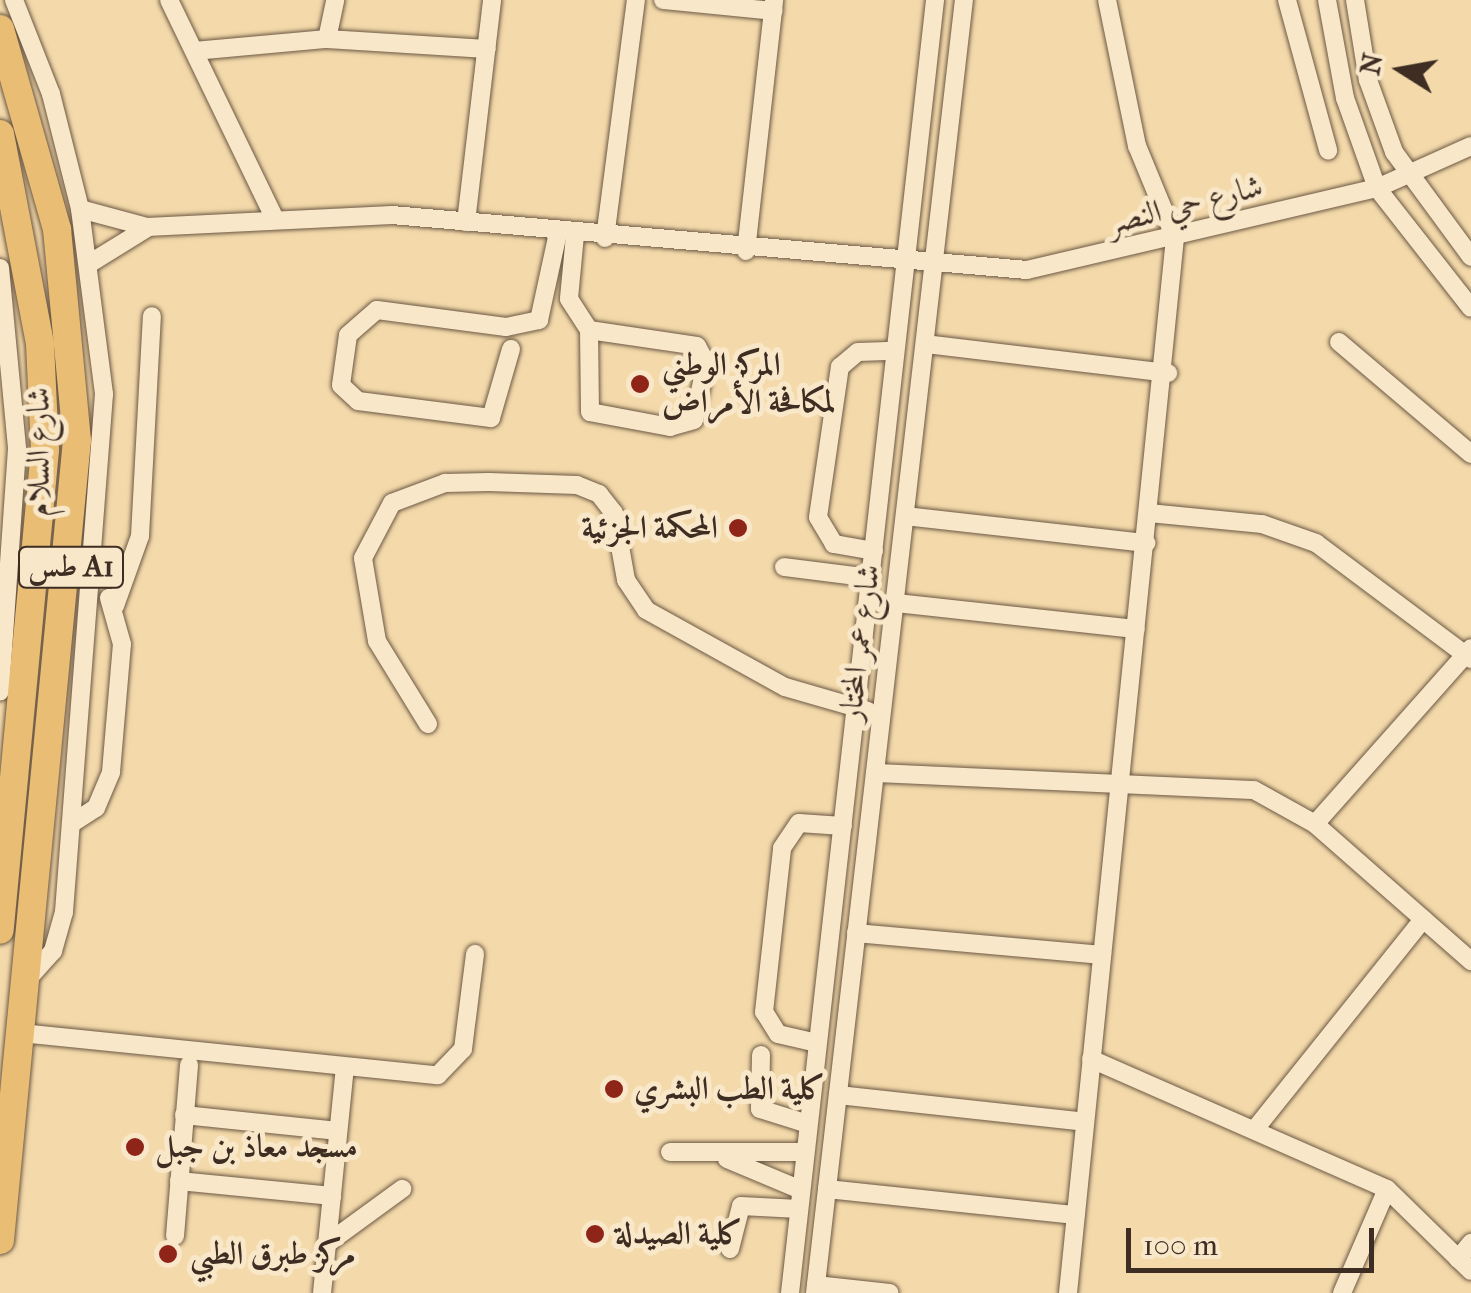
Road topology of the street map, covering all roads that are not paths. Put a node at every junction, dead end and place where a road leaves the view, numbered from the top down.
1 (14, 0) edge
2 (169, 0) edge
3 (335, 0) edge
4 (492, 0) edge
5 (636, 0) edge
6 (663, 0) edge
7 (935, 0) edge
8 (964, 0) edge
9 (1107, 0) edge
10 (1287, 0) edge
11 (1327, 0) edge
12 (1355, 0) edge
13 (774, 6) edge
14 (0, 29) edge
15 (326, 39) junction
16 (930, 46) junction
17 (958, 48) junction
18 (486, 49) junction
19 (194, 52) junction
20 (0, 134) edge
21 (1471, 146) edge
22 (1328, 150) dead end
23 (1407, 175) junction
24 (1377, 188) junction
25 (80, 210) junction
26 (273, 216) junction
27 (466, 222) junction
28 (148, 227) junction
29 (567, 234) junction
30 (604, 238) junction
31 (1175, 238) junction
32 (746, 251) junction
33 (1471, 257) edge
34 (92, 262) junction
35 (903, 264) junction
36 (934, 267) junction
37 (0, 268) edge
38 (3, 308) edge
39 (1471, 308) edge
40 (152, 316) dead end
41 (589, 330) junction
42 (1340, 342) dead end
43 (925, 344) junction
44 (511, 349) dead end
45 (894, 351) junction
46 (1168, 373) junction
47 (1471, 454) edge
48 (1149, 513) junction
49 (905, 516) junction
50 (1146, 543) junction
51 (874, 551) junction
52 (784, 567) dead end
53 (871, 578) junction
54 (94, 584) junction
55 (896, 603) junction
56 (115, 606) junction
57 (1136, 629) junction
58 (1469, 653) edge
59 (0, 691) edge
60 (858, 710) junction
61 (883, 713) junction
62 (428, 724) dead end
63 (875, 773) junction
64 (1118, 791) junction
65 (71, 824) junction
66 (1314, 824) junction
67 (842, 826) junction
68 (1423, 918) junction
69 (0, 930) edge
70 (856, 933) junction
71 (475, 954) dead end
72 (1102, 955) junction
73 (1471, 960) edge
74 (26, 981) junction
75 (20, 1033) junction
76 (818, 1043) junction
77 (761, 1054) dead end
78 (1091, 1059) junction
79 (188, 1065) dead end
80 (345, 1068) junction
81 (838, 1095) junction
82 (184, 1115) junction
83 (1085, 1122) junction
84 (808, 1124) junction
85 (1254, 1129) junction
86 (338, 1132) junction
87 (670, 1152) dead end
88 (805, 1152) junction
89 (727, 1159) junction
90 (179, 1181) junction
91 (402, 1189) dead end
92 (827, 1189) junction
93 (1387, 1190) junction
94 (332, 1196) junction
95 (800, 1199) junction
96 (1076, 1214) junction
97 (174, 1236) dead end
98 (0, 1240) edge
99 (1471, 1243) edge
100 (328, 1244) junction
101 (730, 1249) dead end
102 (1464, 1265) edge
103 (815, 1289) edge
104 (322, 1293) edge
105 (790, 1293) edge
106 (890, 1293) edge
107 (1068, 1293) edge
108 (1342, 1293) edge

1 - 25 street
2 - 19 street
3 - 15 street
4 - 18 street
5 - 30 street
6 - 13 street
7 - 16 street, شارع عمر المختار
8 - 17 street, شارع عمر المختار
9 - 31 street
10 - 22 street
11 - 24 street
12 - 23 street
13 - 32 street
14 - 74 highway, شارع السلام / طس A1
15 - 18 street
15 - 19 street
16 - 17 street
16 - 35 street, شارع عمر المختار
17 - 36 street, شارع عمر المختار
18 - 27 street
19 - 26 street
20 - 69 highway, شارع السلام
21 - 23 street, شارع حي النصر
23 - 24 street, شارع حي النصر
23 - 33 street
24 - 31 street, شارع حي النصر
24 - 39 street
25 - 28 street
25 - 34 street
26 - 27 street, شارع حي النصر
26 - 28 street, شارع حي النصر
27 - 29 street, شارع حي النصر
28 - 34 street
29 - 30 street, شارع حي النصر
29 - 41 street
29 - 44 street
30 - 32 street, شارع حي النصر
31 - 36 street, شارع حي النصر
31 - 46 street
32 - 35 street, شارع حي النصر
34 - 54 street
35 - 36 street, شارع حي النصر
35 - 45 street, شارع عمر المختار
36 - 43 street, شارع عمر المختار
37 - 38 street
38 - 59 street
40 - 56 street
41 - 41 street
42 - 47 street
43 - 46 street
43 - 49 street, شارع عمر المختار
45 - 51 street, شارع عمر المختار
45 - 51 street
46 - 48 street
48 - 50 street
48 - 58 street
49 - 50 street
49 - 55 street, شارع عمر المختار
50 - 57 street
51 - 53 street, شارع عمر المختار
52 - 53 street
53 - 60 street, شارع عمر المختار
54 - 56 street
54 - 65 street
55 - 57 street
55 - 61 street, شارع عمر المختار
56 - 65 street
57 - 64 street
58 - 66 street
60 - 61 street
60 - 62 street
60 - 67 street, شارع عمر المختار
61 - 63 street, شارع عمر المختار
63 - 64 street
63 - 70 street, شارع عمر المختار
64 - 66 street
64 - 72 street
65 - 74 street
66 - 68 street
67 - 76 street, شارع عمر المختار
67 - 76 street
68 - 73 street
68 - 85 street
70 - 72 street
70 - 81 street, شارع عمر المختار
71 - 80 street
72 - 78 street
74 - 75 highway, شارع السلام / طس A1
75 - 80 street
75 - 98 highway, شارع السلام / طس A1
76 - 84 street, شارع عمر المختار
77 - 84 street
78 - 83 street
78 - 85 street
79 - 82 street
80 - 86 street
81 - 83 street
81 - 92 street, شارع عمر المختار
82 - 86 street
82 - 90 street
83 - 96 street
84 - 88 street, شارع عمر المختار
85 - 93 street
86 - 94 street
87 - 89 street
88 - 89 street
88 - 95 street, شارع عمر المختار
89 - 95 street
90 - 94 street
90 - 97 street
91 - 100 street
92 - 96 street
92 - 103 street, شارع عمر المختار
93 - 102 street
93 - 108 street
94 - 100 street
95 - 101 street
95 - 105 street, شارع عمر المختار
96 - 107 street
99 - 102 street
100 - 104 street
103 - 106 street

